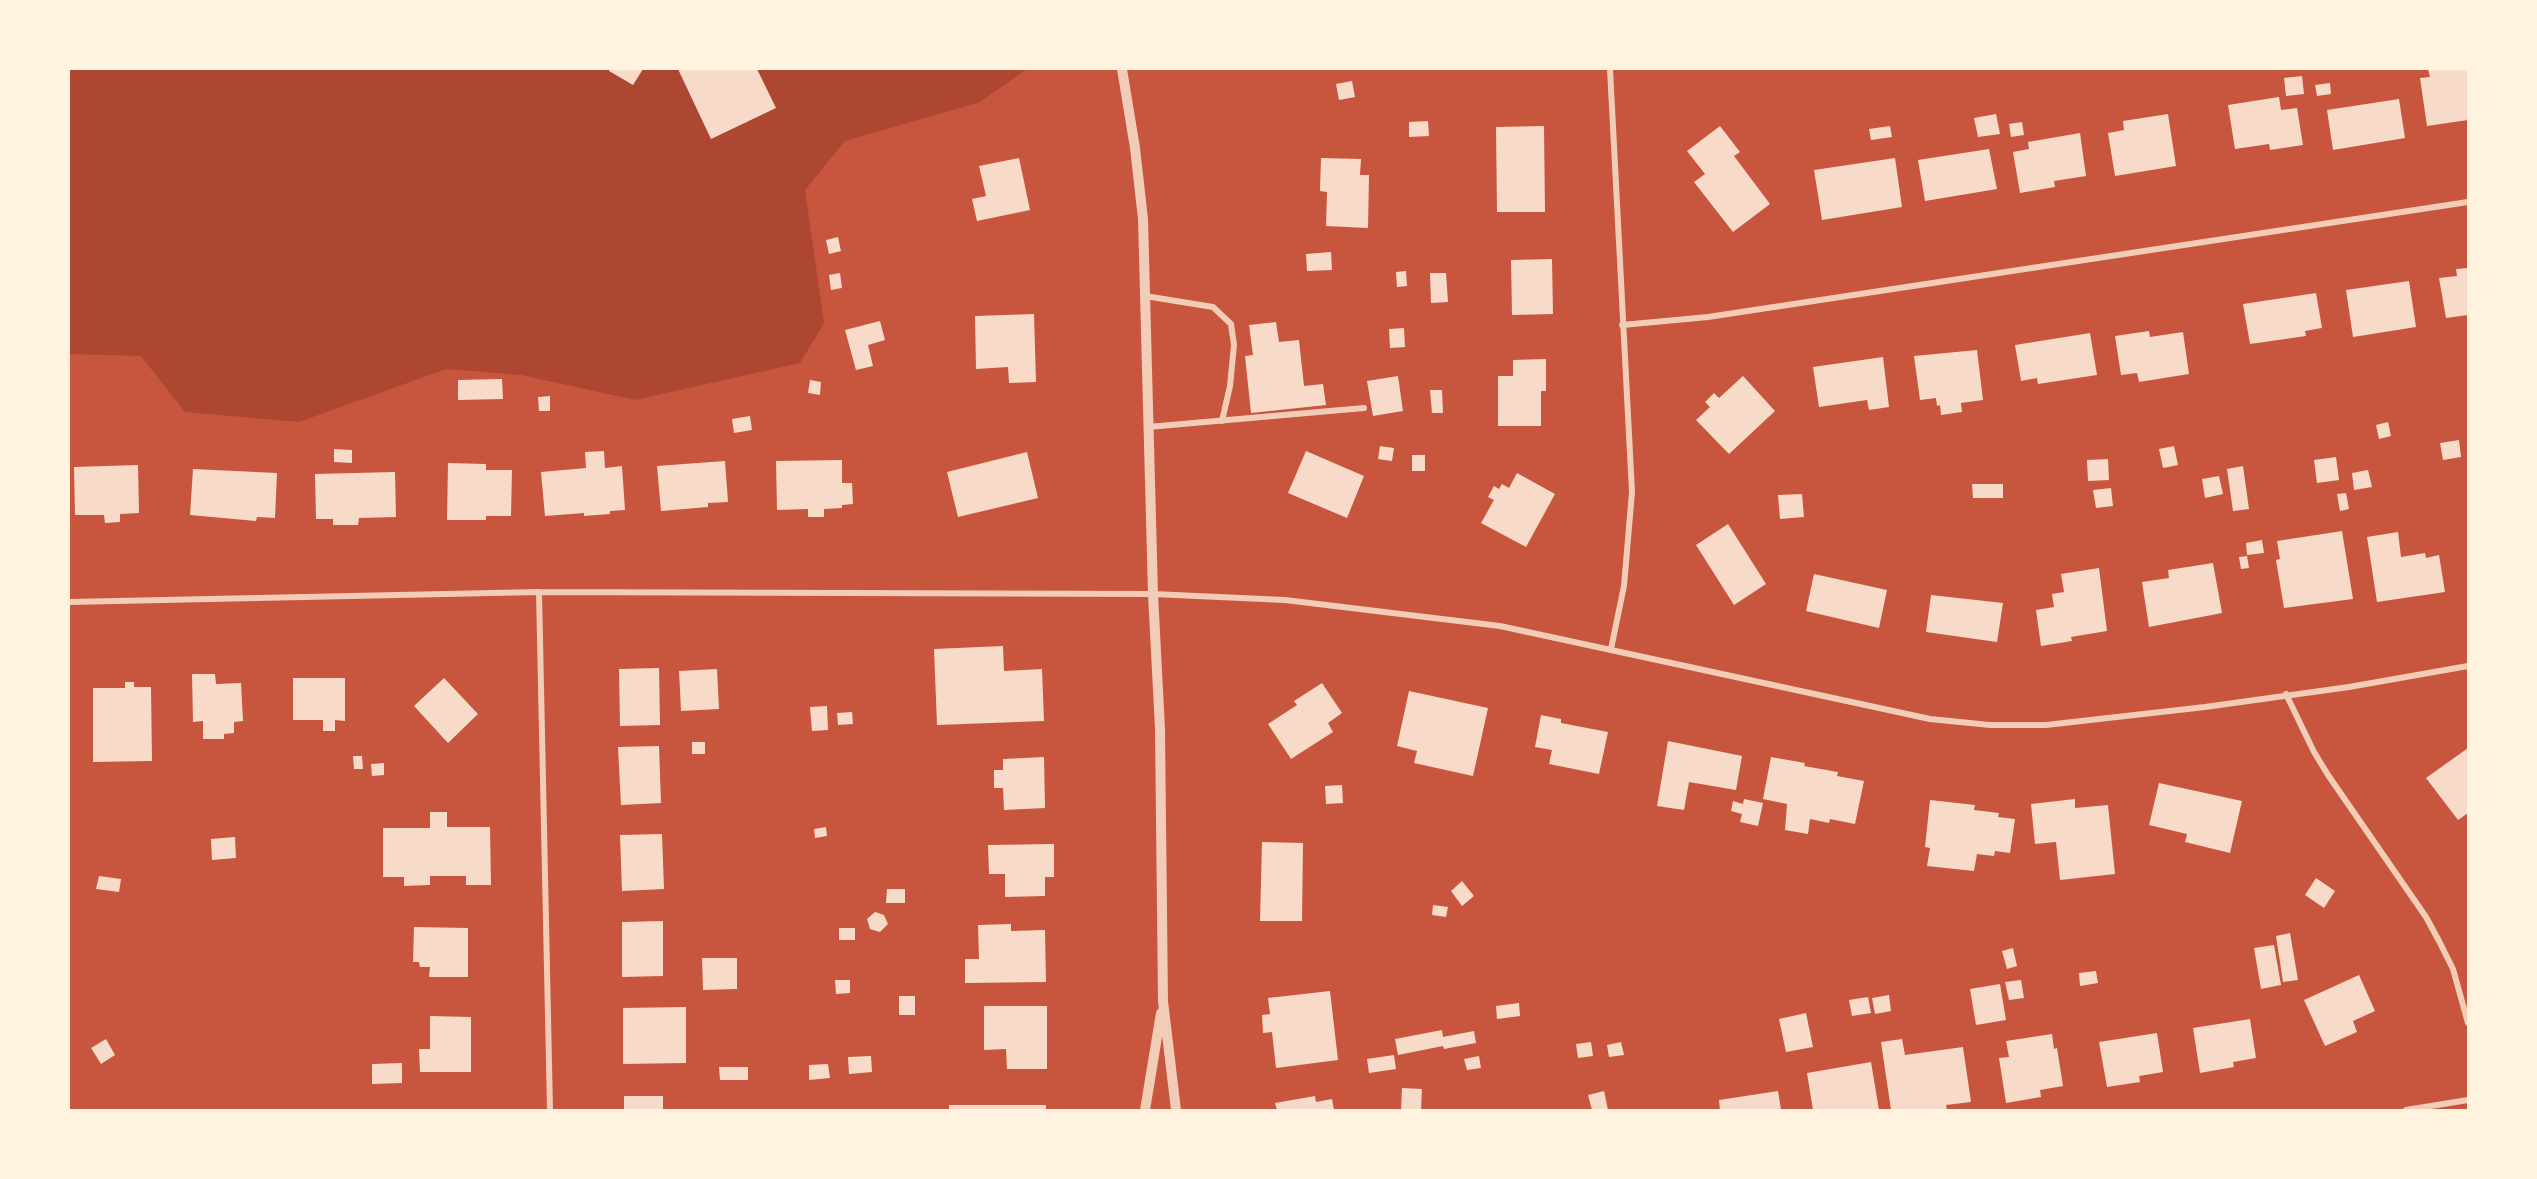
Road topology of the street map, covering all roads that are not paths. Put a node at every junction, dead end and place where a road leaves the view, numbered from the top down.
1 (1122, 69) edge
2 (1610, 69) edge
3 (2468, 202) edge
4 (1145, 296) junction
5 (1622, 325) junction
6 (1364, 408) dead end
7 (1222, 421) junction
8 (1148, 428) junction
9 (539, 592) junction
10 (1153, 594) junction
11 (69, 602) edge
12 (1611, 649) junction
13 (2468, 666) edge
14 (2286, 694) junction
15 (1163, 1001) junction
16 (2468, 1023) edge
17 (2468, 1100) edge
18 (550, 1110) edge
19 (1145, 1110) edge
20 (1176, 1110) edge
21 (2406, 1110) edge

1 - 4 street
2 - 5 street
3 - 5 street
4 - 7 street
4 - 8 street
5 - 12 street
6 - 7 street
7 - 8 street
8 - 10 street
9 - 10 street
9 - 11 street
9 - 18 street
10 - 12 street
10 - 15 street
12 - 14 street
13 - 14 street
14 - 16 street
15 - 19 street
15 - 20 street
17 - 21 street

